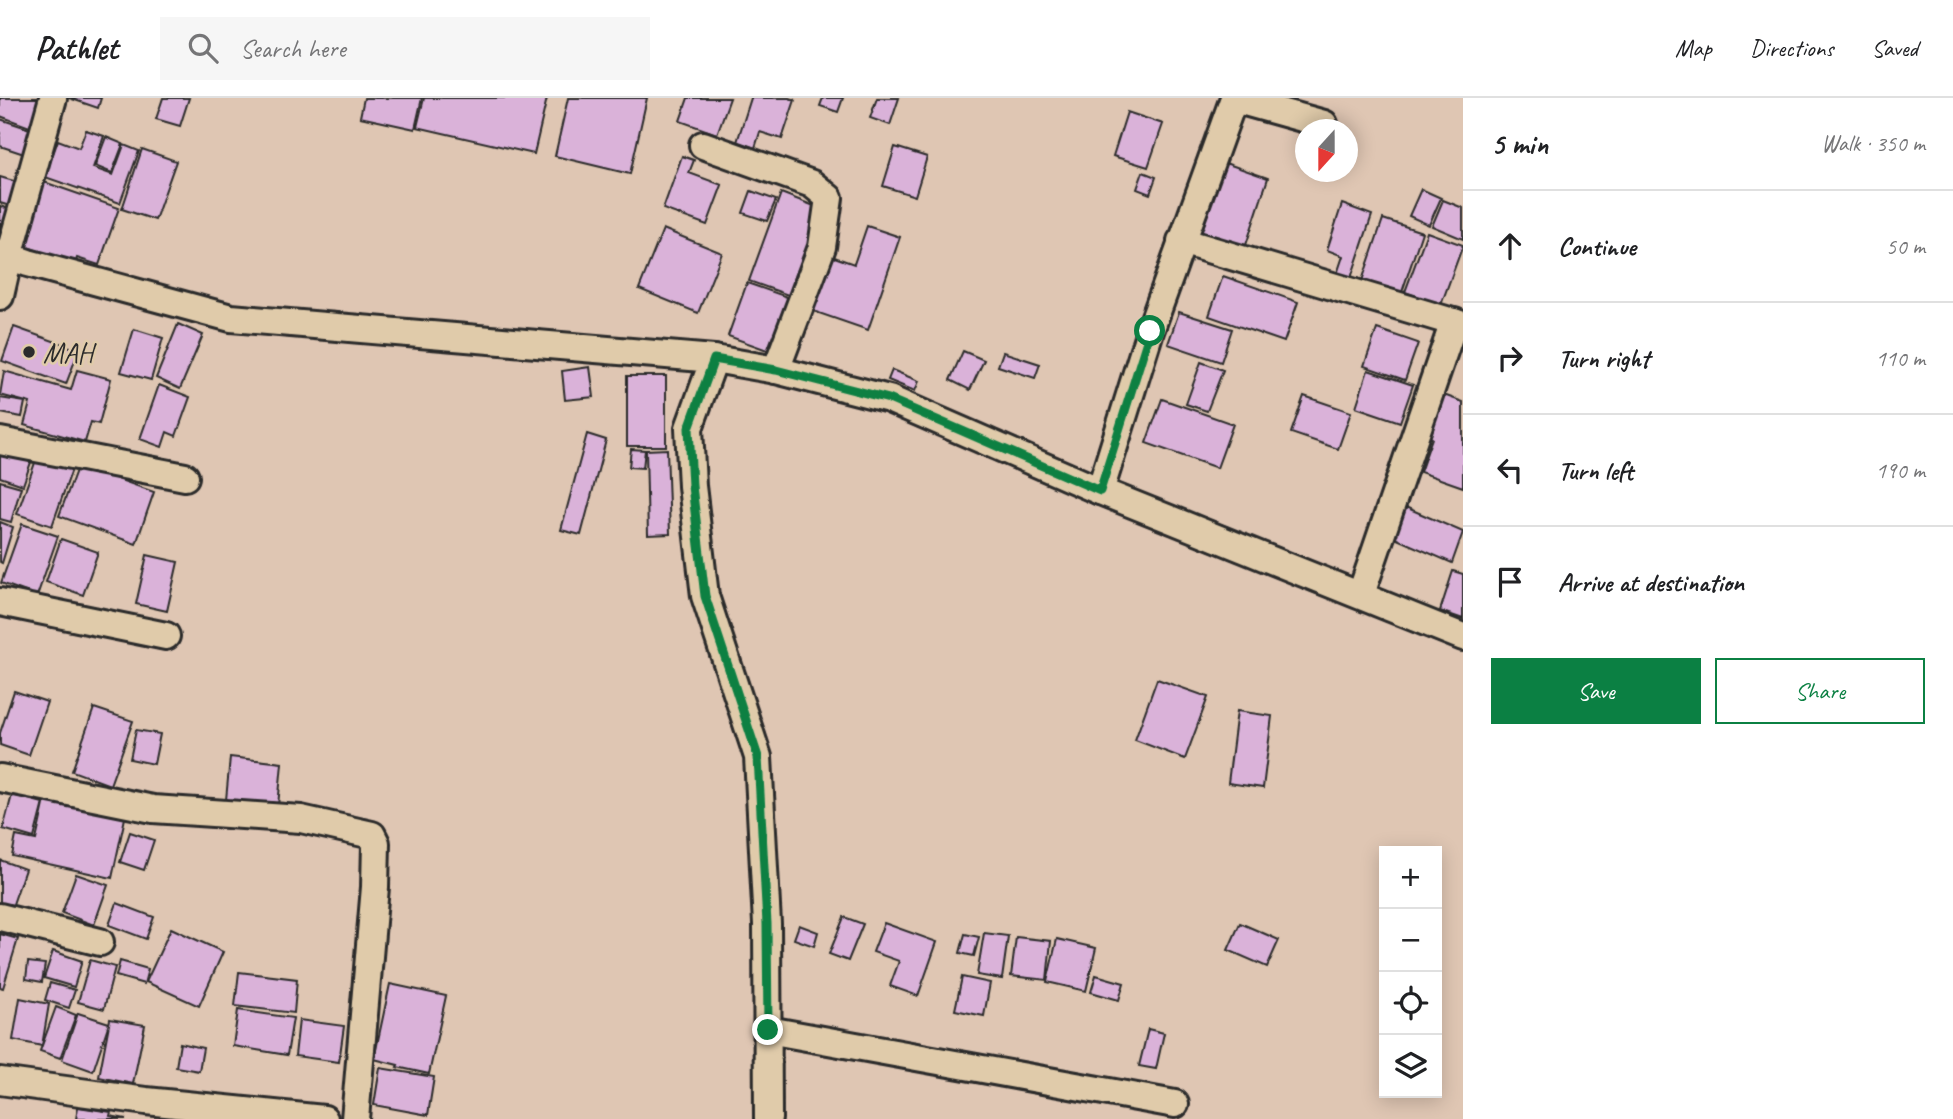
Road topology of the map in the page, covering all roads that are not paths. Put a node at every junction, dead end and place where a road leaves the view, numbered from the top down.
1 (53, 98) edge
2 (1234, 99) edge
3 (1306, 119) edge
4 (704, 145) dead end
5 (1181, 241) junction
6 (4, 254) edge
7 (0, 296) edge
8 (1458, 324) edge
9 (714, 359) junction
10 (776, 370) junction
11 (0, 441) edge
12 (185, 477) dead end
13 (1100, 491) junction
14 (1360, 594) junction
15 (0, 602) edge
16 (166, 636) dead end
17 (1463, 637) edge
18 (0, 778) edge
19 (0, 917) edge
20 (100, 942) dead end
21 (768, 1030) junction
22 (0, 1081) edge
23 (1175, 1104) dead end
24 (324, 1119) edge
25 (355, 1119) edge
26 (768, 1119) edge

1 - 6 street
2 - 3 street
2 - 5 street
4 - 10 street
5 - 8 street
5 - 13 street
6 - 7 street
6 - 9 street
8 - 14 street
9 - 10 street
9 - 21 street
10 - 13 street
11 - 12 street
13 - 14 street
14 - 17 street
15 - 16 street
18 - 25 street
19 - 20 street
21 - 23 street
21 - 26 street
22 - 24 street

